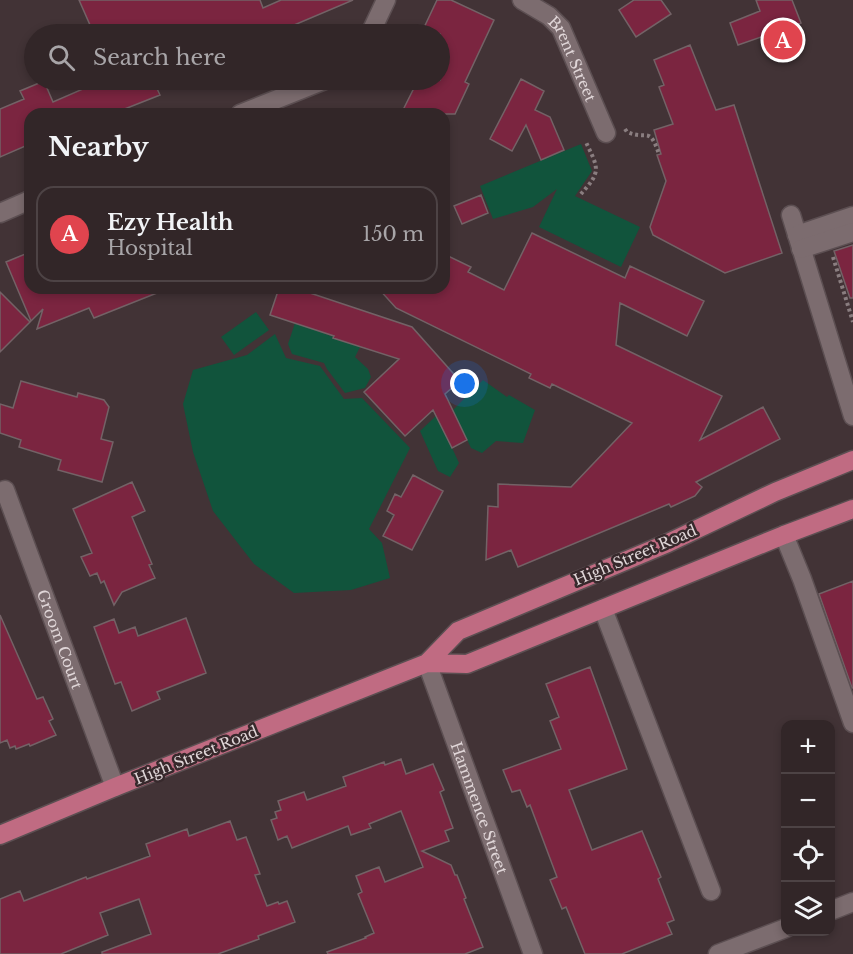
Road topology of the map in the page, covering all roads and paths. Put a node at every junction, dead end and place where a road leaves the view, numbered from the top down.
1 (386, 0) edge
2 (522, 0) edge
3 (375, 24) edge
4 (300, 90) edge
5 (255, 108) edge
6 (624, 126) dead end
7 (606, 133) dead end
8 (586, 142) dead end
9 (659, 154) dead end
10 (581, 194) dead end
11 (24, 203) edge
12 (0, 213) edge
13 (790, 215) dead end
14 (853, 216) edge
15 (853, 232) edge
16 (827, 240) junction
17 (799, 242) junction
18 (853, 322) edge
19 (852, 411) edge
20 (853, 460) edge
21 (5, 490) dead end
22 (853, 509) edge
23 (784, 535) junction
24 (603, 609) junction
25 (427, 663) junction
26 (853, 723) edge
27 (115, 787) junction
28 (0, 835) edge
29 (711, 891) dead end
30 (853, 902) edge
31 (835, 909) edge
32 (781, 930) edge
33 (533, 954) edge
34 (718, 954) edge

1 - 3 street
2 - 7 street, Brent Street
4 - 5 street
6 - 9 path
8 - 10 path
11 - 12 street
13 - 17 street
14 - 17 street
15 - 16 street
16 - 17 street
16 - 18 path
17 - 19 street
20 - 25 main road, High Street Road
21 - 27 street, Groom Court
22 - 23 main road, High Street Road
23 - 24 main road, High Street Road
23 - 26 street
24 - 25 main road, High Street Road
24 - 29 street
25 - 27 main road, High Street Road
25 - 33 street, Hammence Street
27 - 28 main road, High Street Road
30 - 31 street
32 - 34 street

